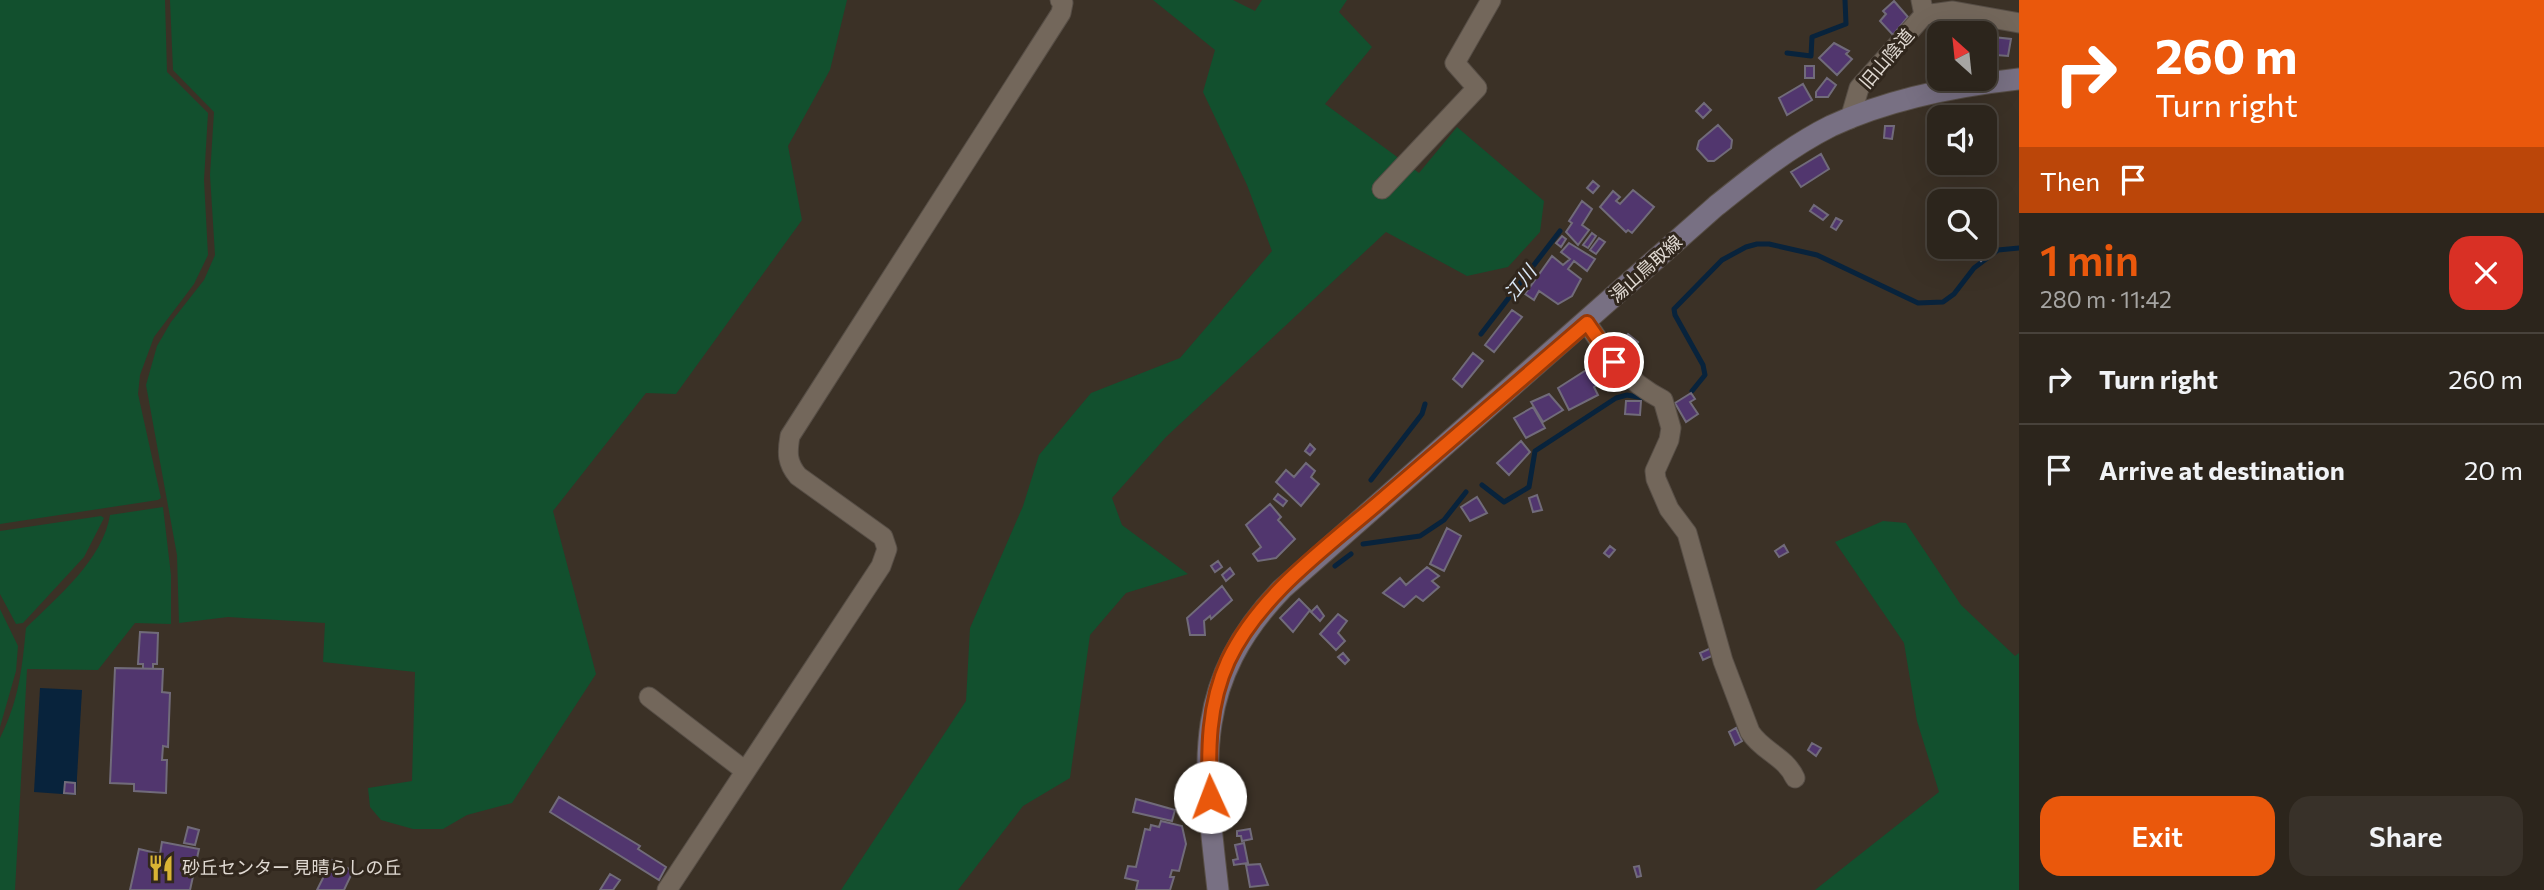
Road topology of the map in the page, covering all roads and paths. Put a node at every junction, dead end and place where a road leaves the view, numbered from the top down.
1 (1060, 0) edge
2 (1491, 0) edge
3 (1922, 8) edge
4 (2019, 23) edge
5 (2019, 79) edge
6 (1850, 118) junction
7 (1382, 189) dead end
8 (1587, 323) junction
9 (649, 697) dead end
10 (744, 770) junction
11 (1795, 778) dead end
12 (667, 890) edge
13 (1218, 890) edge

1 - 10 street
2 - 7 street
3 - 4 street
3 - 6 street, 旧山陰道
5 - 6 main road, 湯山鳥取線
6 - 8 main road, 湯山鳥取線
8 - 11 street
8 - 13 main road, 湯山鳥取線
9 - 10 street
10 - 12 street

